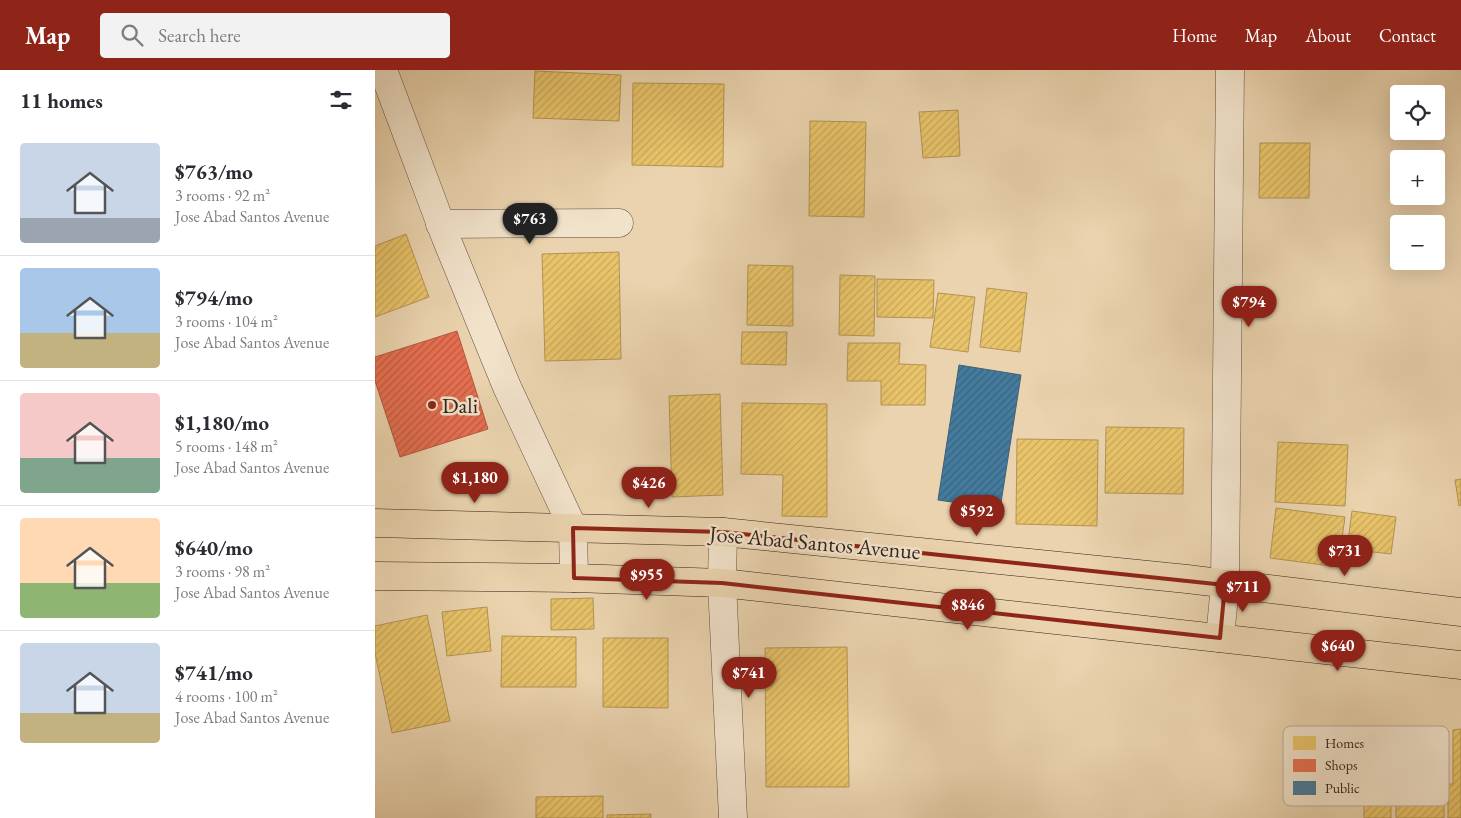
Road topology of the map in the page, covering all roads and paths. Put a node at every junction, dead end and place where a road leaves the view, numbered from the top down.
1 (383, 70) edge
2 (1230, 70) edge
3 (619, 223) dead end
4 (441, 224) junction
5 (375, 523) edge
6 (573, 528) junction
7 (723, 532) junction
8 (375, 576) edge
9 (574, 578) junction
10 (722, 582) junction
11 (1225, 585) junction
12 (1461, 612) edge
13 (1219, 638) junction
14 (1461, 665) edge
15 (733, 818) edge

1 - 4 street
2 - 11 street
3 - 4 street
4 - 6 street
5 - 6 main road, Jose Abad Santos Avenue
6 - 7 main road, Jose Abad Santos Avenue
6 - 9 street
7 - 10 street
7 - 11 main road, Jose Abad Santos Avenue
8 - 9 main road
9 - 10 main road
10 - 13 main road
10 - 15 street
11 - 12 main road, Jose Abad Santos Avenue
11 - 13 street
13 - 14 main road

